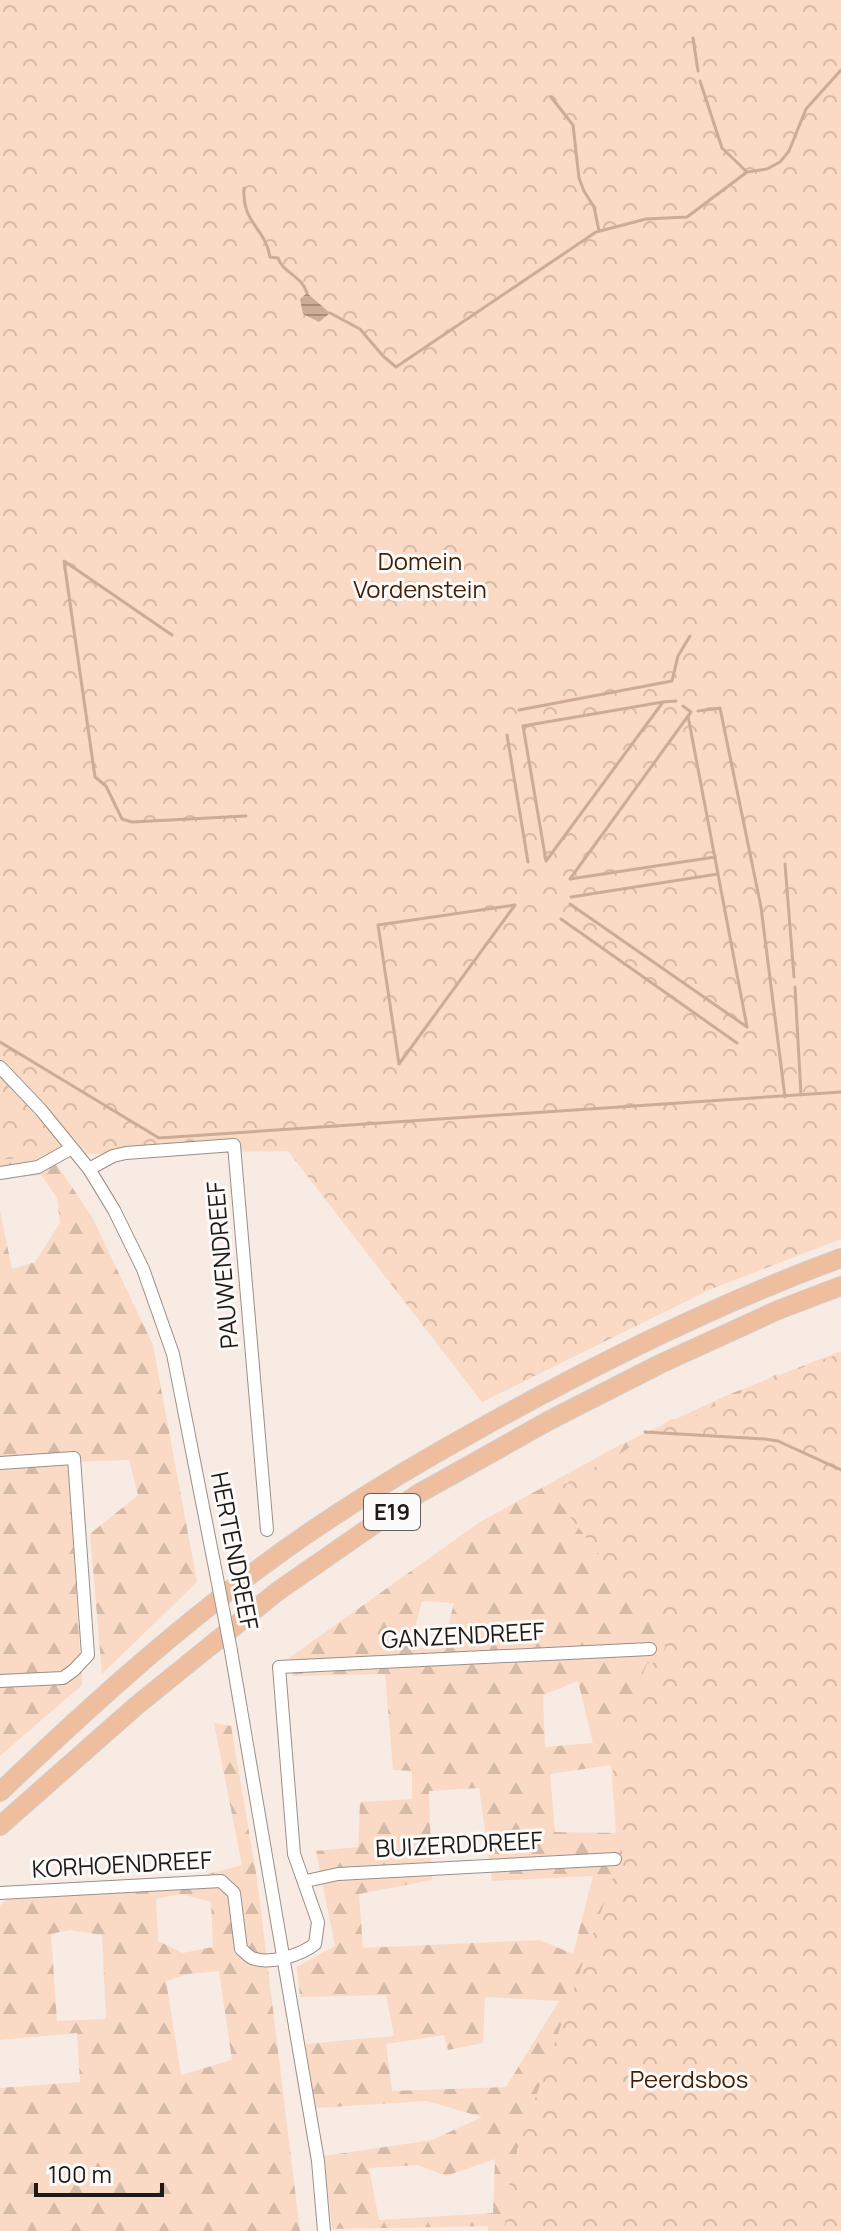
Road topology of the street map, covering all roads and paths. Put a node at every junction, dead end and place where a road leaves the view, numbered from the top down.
1 (0, 1067) edge
2 (72, 1148) junction
3 (89, 1169) junction
4 (0, 1173) edge
5 (841, 1258) edge
6 (841, 1286) edge
7 (0, 1463) edge
8 (267, 1530) dead end
9 (650, 1649) dead end
10 (0, 1681) edge
11 (0, 1792) edge
12 (0, 1826) edge
13 (615, 1859) dead end
14 (306, 1881) junction
15 (0, 1893) edge
16 (283, 1958) junction
17 (324, 2231) edge

1 - 2 street, HERTENDREEF
2 - 3 street, HERTENDREEF
2 - 4 street
3 - 8 street, PAUWENDREEF
3 - 16 street, HERTENDREEF, bridge
5 - 11 highway, E19
6 - 12 highway, E19
7 - 10 street
9 - 14 street, GANZENDREEF
13 - 14 street, BUIZERDDREEF
14 - 16 street
15 - 16 street, KORHOENDREEF
16 - 17 street, HERTENDREEF

